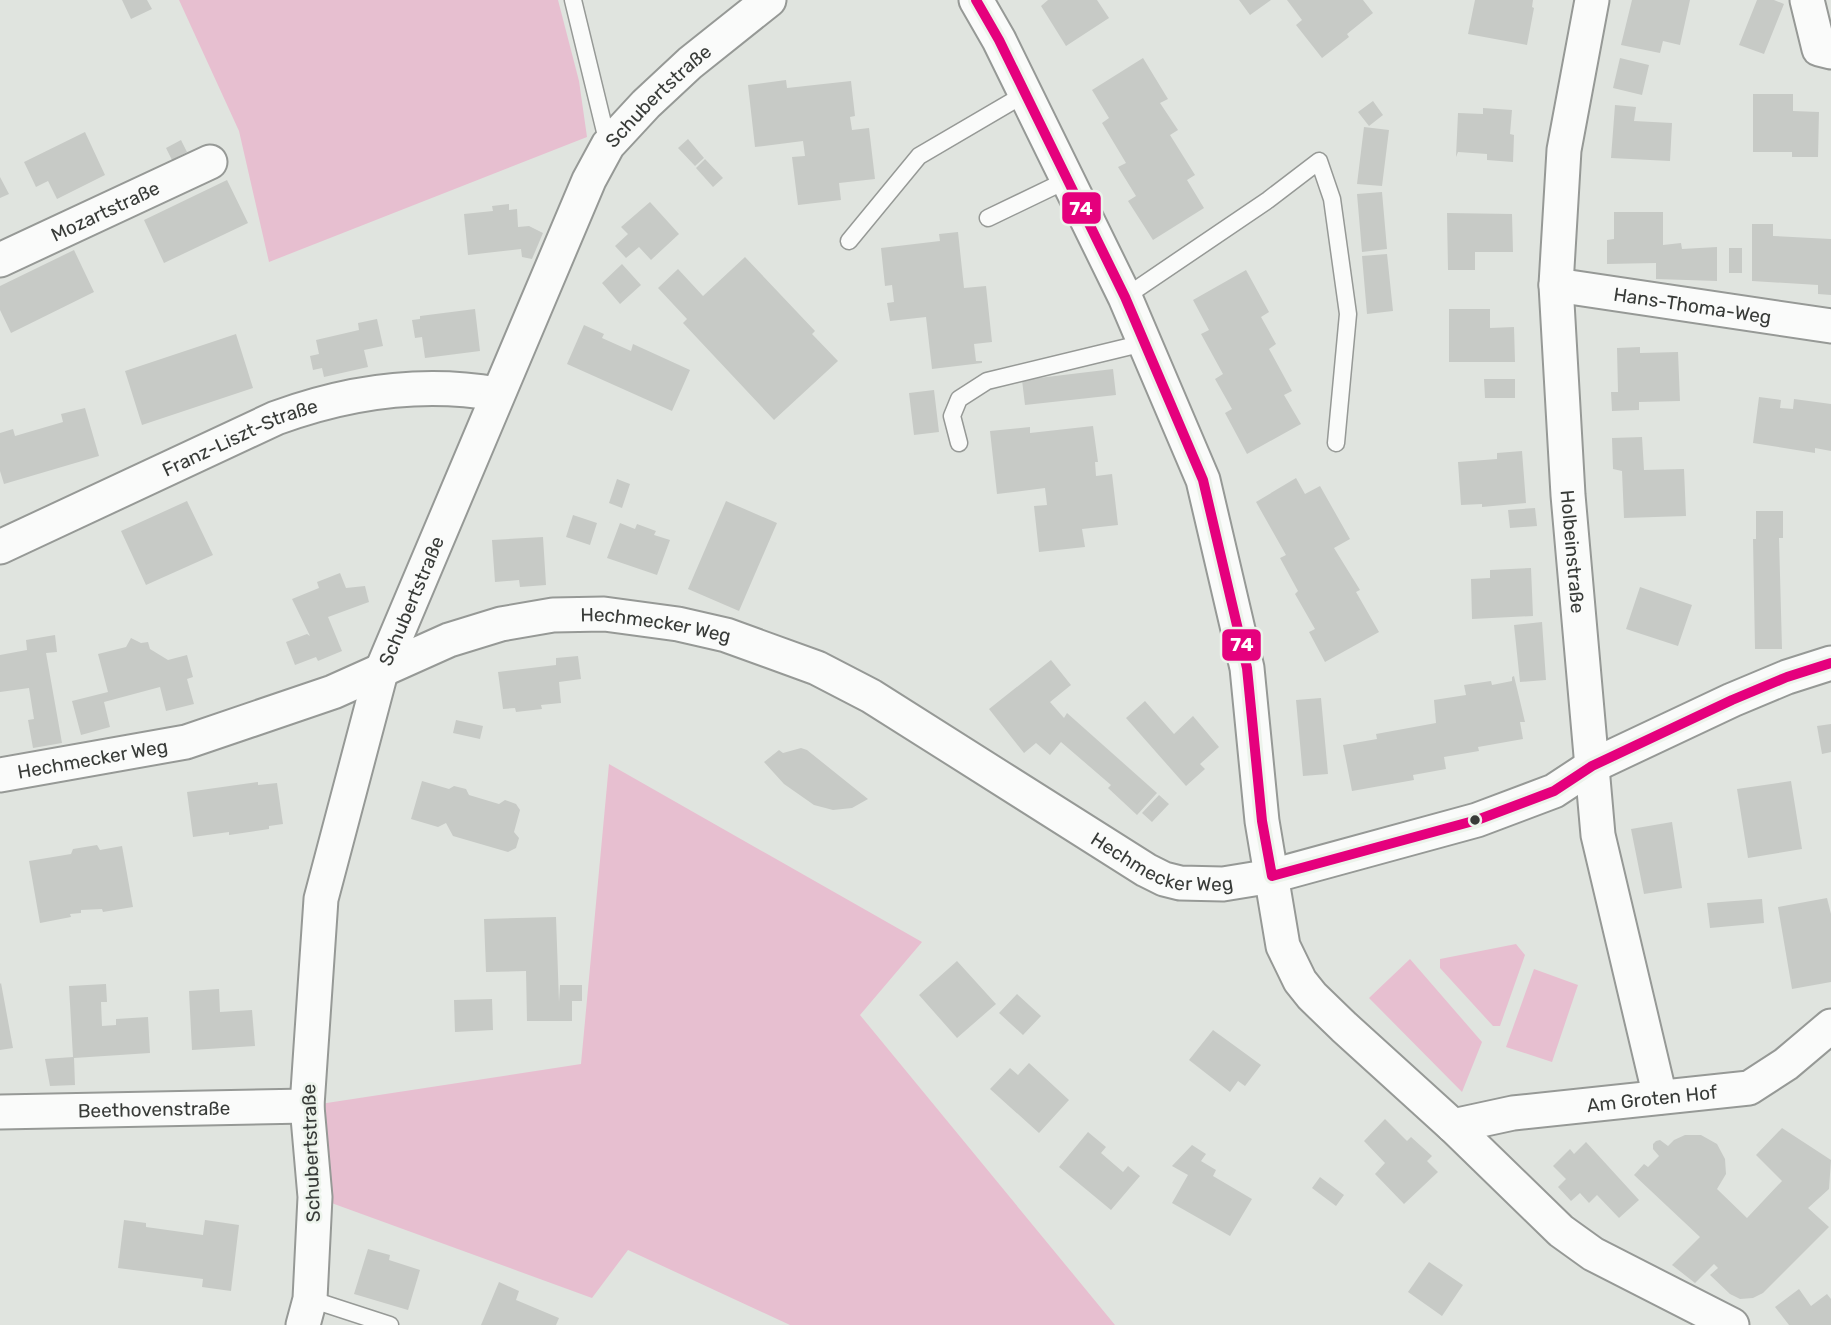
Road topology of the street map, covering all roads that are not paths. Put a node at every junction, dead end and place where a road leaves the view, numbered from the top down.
1 (573, 0) edge
2 (769, 0) edge
3 (976, 0) edge
4 (1592, 0) edge
5 (1807, 0) edge
6 (1831, 52) edge
7 (1025, 94) junction
8 (608, 145) junction
9 (210, 162) dead end
10 (1067, 180) junction
11 (988, 218) dead end
12 (849, 241) dead end
13 (0, 260) edge
14 (1556, 285) junction
15 (1125, 298) junction
16 (1831, 326) edge
17 (1144, 343) junction
18 (497, 394) junction
19 (959, 443) dead end
20 (1336, 443) dead end
21 (0, 547) edge
22 (1831, 663) edge
23 (381, 672) junction
24 (1592, 766) junction
25 (0, 775) edge
26 (1272, 876) junction
27 (1831, 1026) edge
28 (1660, 1097) junction
29 (306, 1105) junction
30 (0, 1112) edge
31 (1453, 1126) junction
32 (306, 1318) edge
33 (390, 1325) edge
34 (1732, 1325) edge

1 - 8 lane
2 - 8 street, Schubertstraße
3 - 7 street
4 - 14 street, Holbeinstraße
5 - 6 street
7 - 10 street
7 - 12 lane
8 - 18 street, Schubertstraße
9 - 13 street, Mozartstraße
10 - 11 lane
10 - 15 street
14 - 16 street, Hans-Thoma-Weg
14 - 24 street, Holbeinstraße
15 - 17 street
15 - 20 lane
17 - 19 lane
17 - 26 street
18 - 21 street, Franz-Liszt-Straße
18 - 23 street, Schubertstraße
22 - 24 street, Hechmecker Weg
23 - 25 street, Hechmecker Weg
23 - 26 street, Hechmecker Weg
23 - 29 street, Schubertstraße
24 - 26 street, Hechmecker Weg
24 - 28 street, Holbeinstraße
26 - 31 street
27 - 28 street, Am Groten Hof
28 - 31 street, Am Groten Hof
29 - 30 street, Beethovenstraße
29 - 32 street, Schubertstraße
31 - 34 street
32 - 33 lane, Schubertstraße

